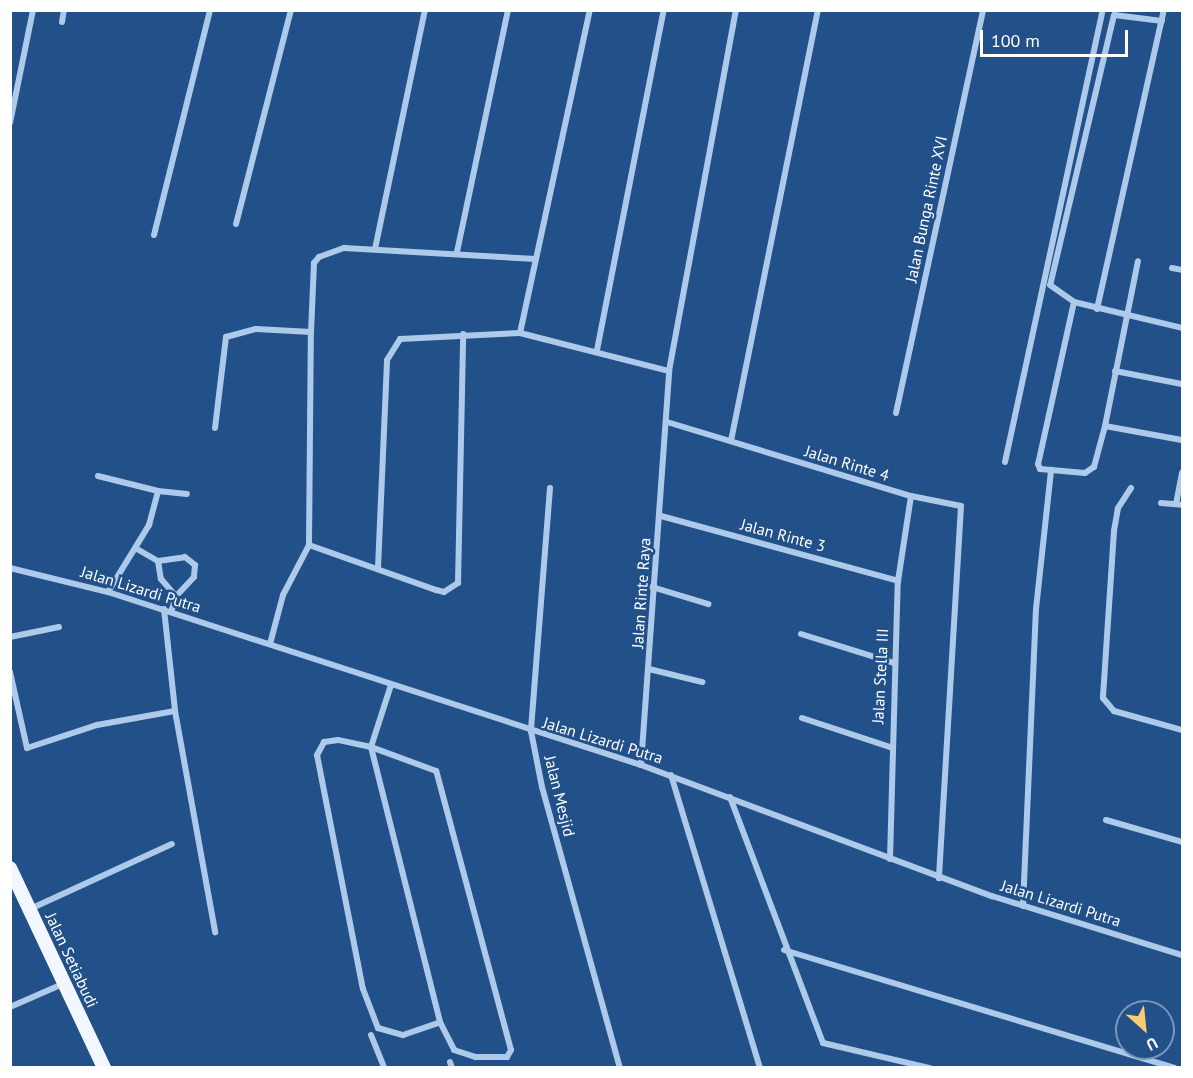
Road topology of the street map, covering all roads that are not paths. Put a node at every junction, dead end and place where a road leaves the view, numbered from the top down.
1 (33, 10) edge
2 (64, 10) edge
3 (210, 10) edge
4 (291, 10) edge
5 (425, 10) edge
6 (508, 10) edge
7 (590, 10) edge
8 (664, 10) edge
9 (736, 10) edge
10 (818, 10) edge
11 (983, 10) edge
12 (1103, 10) edge
13 (1164, 10) edge
14 (1162, 21) junction
15 (62, 22) dead end
16 (10, 123) edge
17 (236, 224) dead end
18 (154, 235) dead end
19 (375, 249) junction
20 (457, 252) junction
21 (536, 259) junction
22 (1138, 261) dead end
23 (1172, 268) dead end
24 (1182, 270) edge
25 (1074, 302) junction
26 (1097, 309) junction
27 (1127, 316) junction
28 (1182, 328) edge
29 (311, 332) junction
30 (520, 333) junction
31 (463, 334) junction
32 (597, 350) junction
33 (669, 371) junction
34 (1115, 371) junction
35 (1182, 384) edge
36 (896, 412) dead end
37 (667, 422) junction
38 (1105, 426) junction
39 (215, 428) dead end
40 (1182, 440) edge
41 (731, 441) junction
42 (1005, 462) dead end
43 (1051, 470) junction
44 (1182, 473) edge
45 (98, 476) dead end
46 (550, 488) dead end
47 (1131, 488) dead end
48 (158, 491) junction
49 (187, 494) dead end
50 (911, 496) junction
51 (1161, 503) dead end
52 (1179, 505) edge
53 (661, 516) junction
54 (309, 545) junction
55 (137, 549) junction
56 (158, 561) junction
57 (10, 568) edge
58 (378, 568) junction
59 (898, 581) junction
60 (652, 587) junction
61 (108, 592) junction
62 (176, 596) junction
63 (708, 604) dead end
64 (167, 611) junction
65 (59, 627) dead end
66 (801, 634) dead end
67 (10, 637) edge
68 (270, 644) junction
69 (894, 663) junction
70 (649, 669) junction
71 (10, 672) edge
72 (702, 682) dead end
73 (391, 685) junction
74 (175, 711) junction
75 (802, 718) dead end
76 (1182, 730) edge
77 (531, 731) junction
78 (371, 747) junction
79 (890, 747) junction
80 (641, 765) junction
81 (671, 775) junction
82 (730, 798) junction
83 (1106, 820) dead end
84 (1182, 842) edge
85 (172, 844) dead end
86 (890, 859) junction
87 (10, 867) edge
88 (939, 878) junction
89 (1023, 906) junction
90 (30, 909) junction
91 (215, 932) dead end
92 (784, 950) junction
93 (1182, 954) edge
94 (65, 983) junction
95 (10, 1007) edge
96 (440, 1022) junction
97 (371, 1035) dead end
98 (104, 1068) edge
99 (384, 1068) edge
100 (620, 1068) edge
101 (760, 1068) edge
102 (930, 1068) edge
103 (1175, 1068) edge

1 - 16 street
2 - 15 street
3 - 18 street
4 - 17 street
5 - 19 street
6 - 20 street
7 - 21 street
8 - 32 street
9 - 33 street, Jalan Rinte Raya
10 - 41 street
11 - 36 street, Jalan Bunga Rinte XVI
12 - 42 street
13 - 14 street
14 - 25 street
14 - 26 street
19 - 20 street
19 - 29 street
20 - 21 street
21 - 30 street
22 - 27 street
23 - 24 street
25 - 26 street
25 - 43 street
26 - 27 street
27 - 28 street
27 - 34 street
29 - 39 street
29 - 54 street
30 - 31 street
30 - 32 street
31 - 58 street
31 - 58 street
32 - 33 street
33 - 37 street, Jalan Rinte Raya
34 - 35 street
34 - 38 street
37 - 41 street, Jalan Rinte 4
37 - 53 street, Jalan Rinte Raya
38 - 40 street
38 - 43 street
41 - 50 street, Jalan Rinte 4
43 - 89 street
44 - 52 street
45 - 48 street
46 - 77 street, Jalan Mesjid
47 - 76 street
48 - 49 street
48 - 55 street
50 - 59 street, Jalan Stella III
50 - 88 street, Jalan Rinte 4
51 - 52 street
53 - 59 street, Jalan Rinte 3
53 - 60 street, Jalan Rinte Raya
54 - 58 street
54 - 68 street
55 - 56 street
55 - 61 street
56 - 62 street
56 - 62 street
57 - 61 street, Jalan Lizardi Putra
59 - 69 street, Jalan Stella III
60 - 63 street
60 - 70 street, Jalan Rinte Raya
61 - 64 street, Jalan Lizardi Putra
62 - 64 street
64 - 68 street, Jalan Lizardi Putra
64 - 74 street
65 - 67 street
66 - 69 street
68 - 73 street, Jalan Lizardi Putra
69 - 79 street, Jalan Stella III
70 - 72 street
70 - 80 street, Jalan Rinte Raya
71 - 74 street
73 - 77 street, Jalan Lizardi Putra
73 - 78 street
74 - 91 street
75 - 79 street
77 - 80 street, Jalan Lizardi Putra
77 - 100 street, Jalan Mesjid
78 - 96 street
78 - 96 street
78 - 96 street
79 - 86 street, Jalan Stella III
80 - 81 street, Jalan Lizardi Putra
81 - 82 street, Jalan Lizardi Putra
81 - 101 street
82 - 86 street, Jalan Lizardi Putra
82 - 92 street
83 - 84 street
85 - 90 street
86 - 88 street, Jalan Lizardi Putra
87 - 90 main road, Jalan Setiabudi
88 - 89 street, Jalan Lizardi Putra
89 - 93 street, Jalan Lizardi Putra
90 - 94 main road, Jalan Setiabudi
92 - 102 street
92 - 103 street
94 - 95 street
94 - 98 main road, Jalan Setiabudi
97 - 99 street

